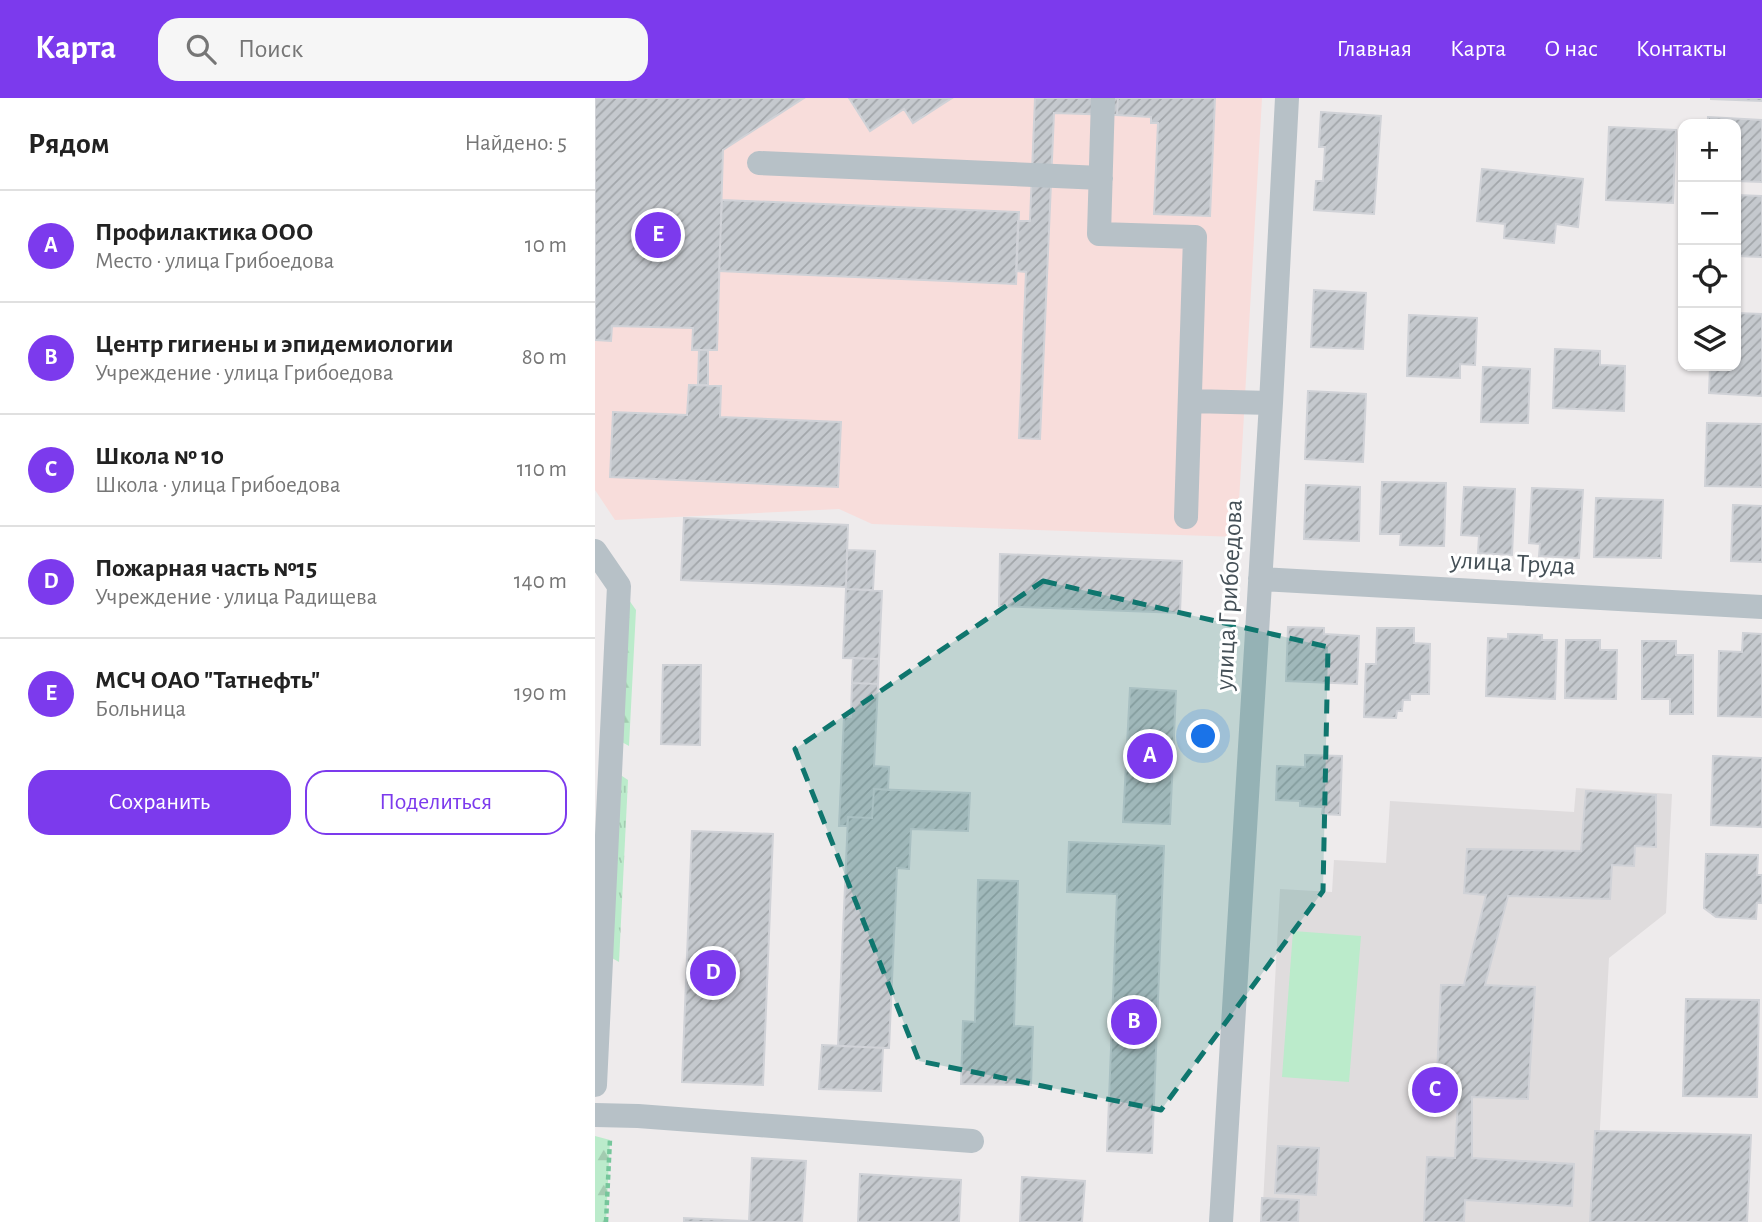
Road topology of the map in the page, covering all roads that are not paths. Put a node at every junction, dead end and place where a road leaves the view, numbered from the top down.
1 (1103, 98) edge
2 (1287, 98) edge
3 (759, 163) dead end
4 (1101, 178) junction
5 (1190, 401) junction
6 (1271, 403) junction
7 (1186, 517) dead end
8 (595, 551) edge
9 (1260, 579) junction
10 (1762, 607) edge
11 (595, 1086) edge
12 (595, 1115) edge
13 (972, 1141) dead end
14 (1221, 1222) edge

1 - 4 street
2 - 6 street, улица Грибоедова
3 - 4 street
4 - 5 street
5 - 6 street
5 - 7 street
6 - 9 street, улица Грибоедова
8 - 11 street
9 - 10 street, улица Труда
9 - 14 street, улица Грибоедова
12 - 13 street

